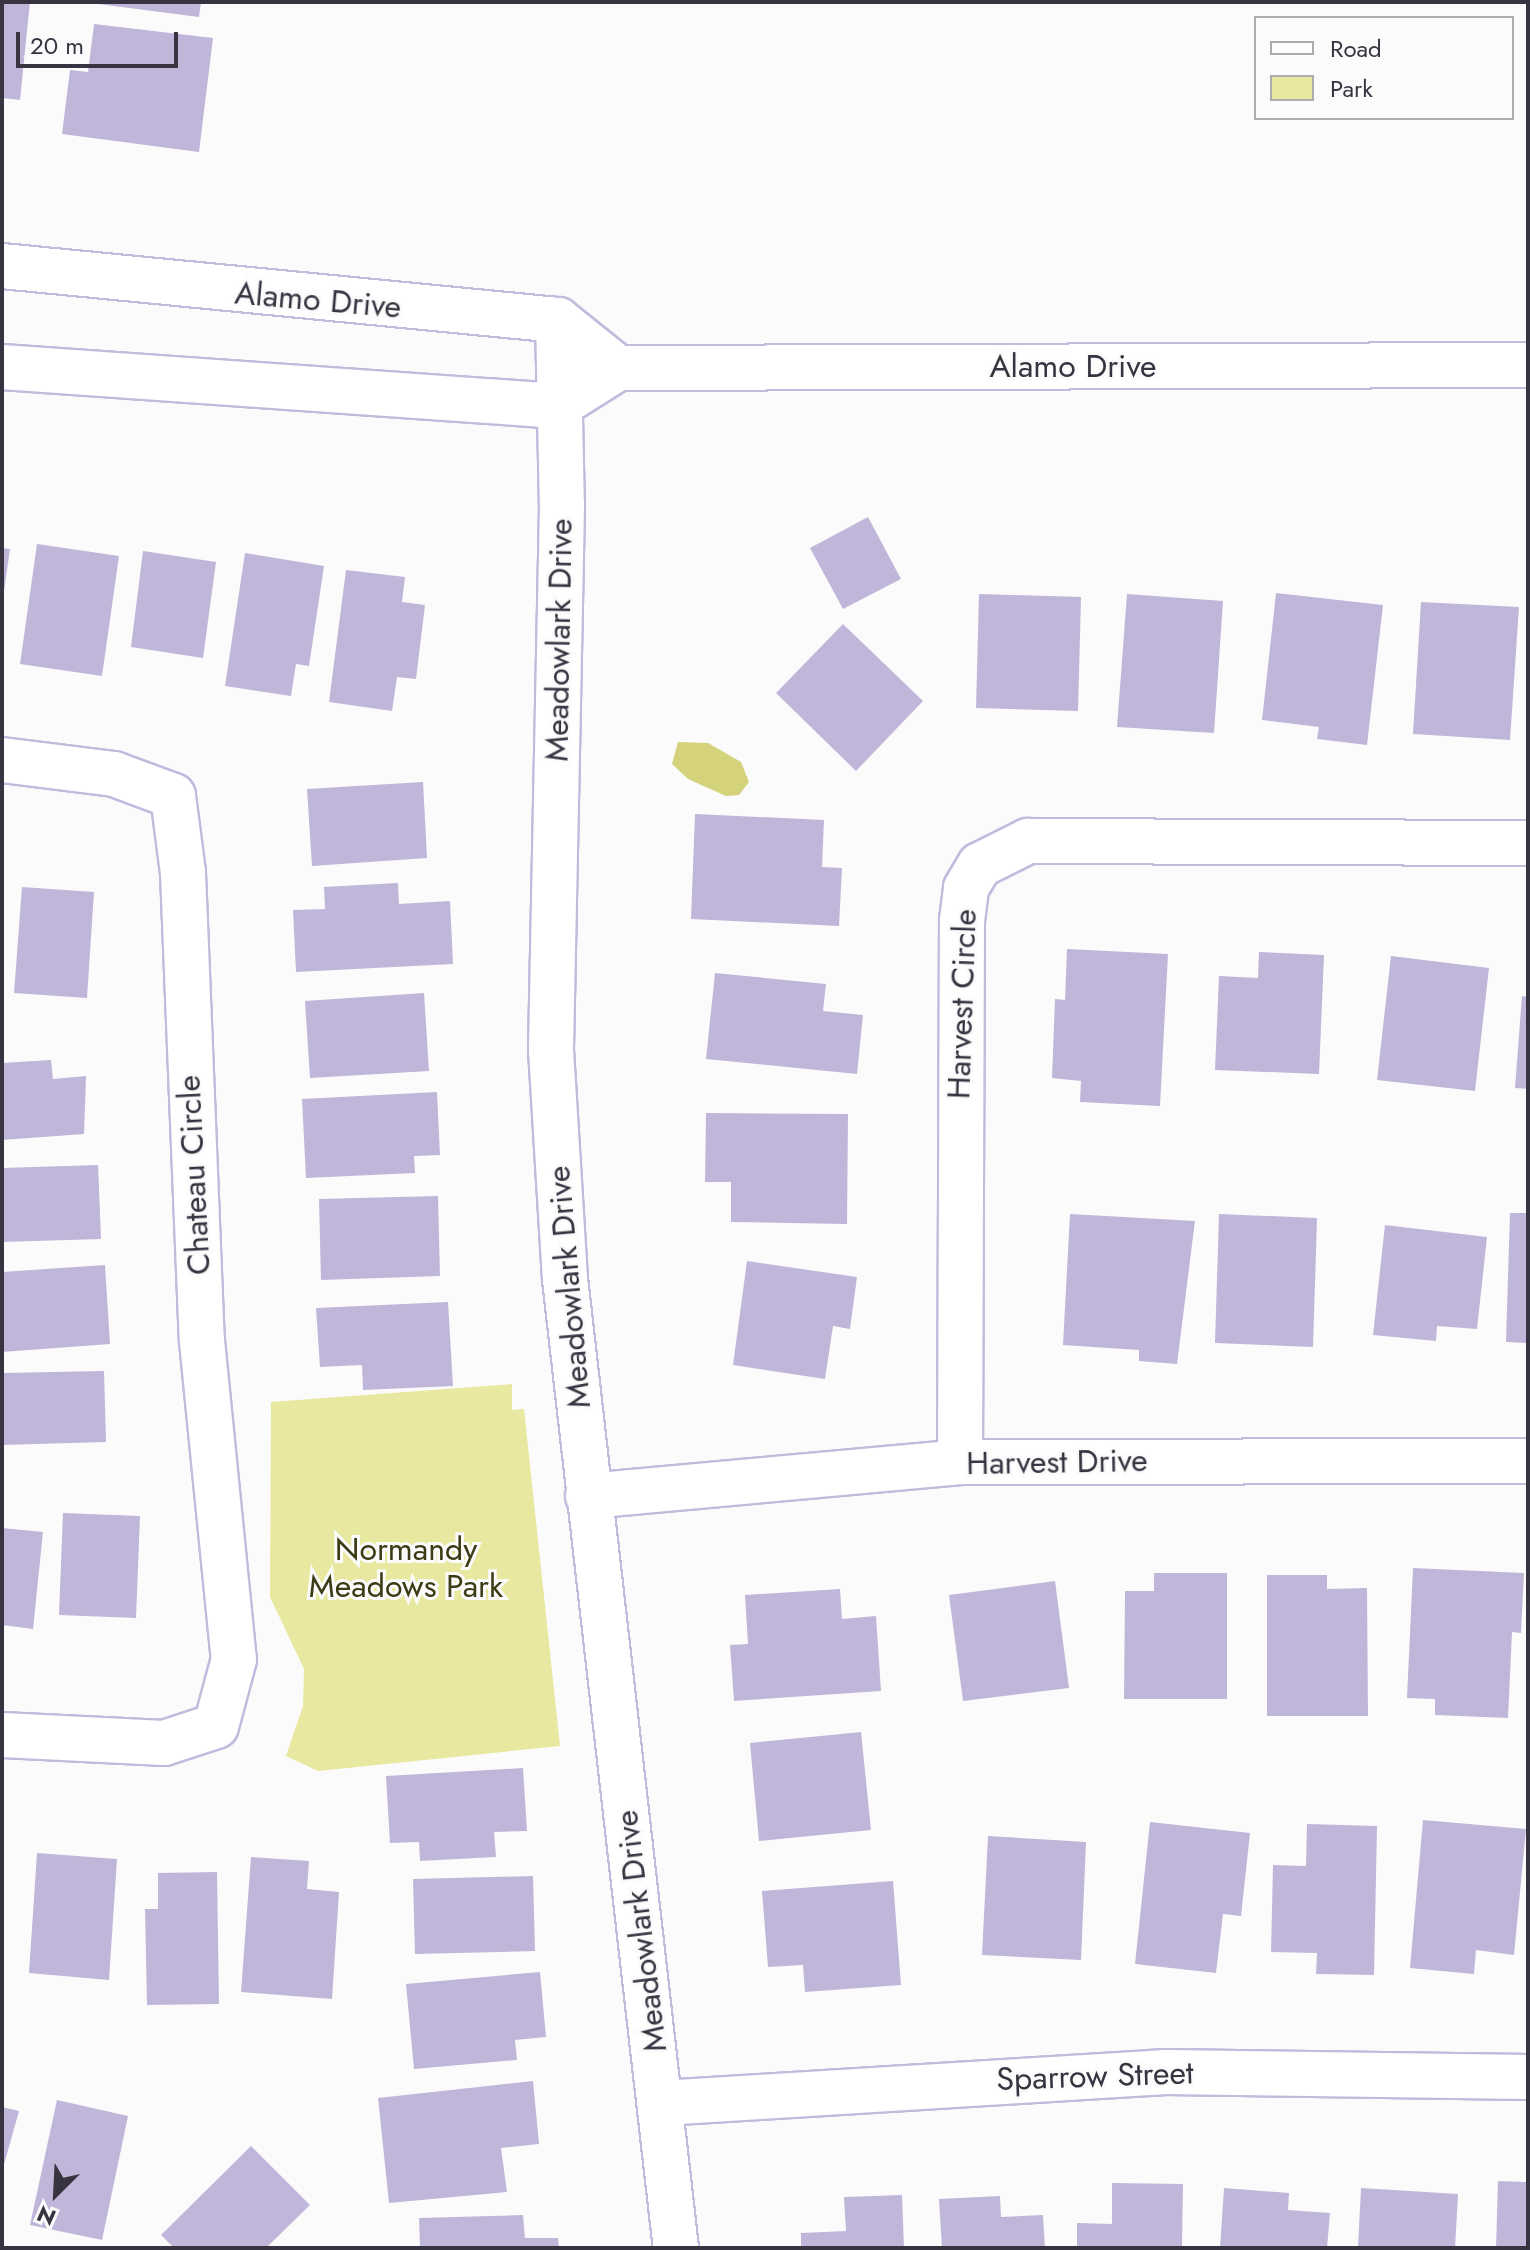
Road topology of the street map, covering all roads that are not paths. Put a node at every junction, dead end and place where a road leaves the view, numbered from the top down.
1 (2, 266) edge
2 (558, 320) junction
3 (1528, 365) edge
4 (2, 367) edge
5 (618, 368) junction
6 (558, 406) junction
7 (2, 760) edge
8 (1528, 843) edge
9 (1528, 1461) edge
10 (960, 1462) junction
11 (588, 1496) junction
12 (2, 1735) edge
13 (1528, 2077) edge
14 (662, 2103) junction
15 (676, 2248) edge

1 - 2 street, Alamo Drive
2 - 5 street
2 - 6 street, Meadowlark Drive
3 - 5 street, Alamo Drive
4 - 6 street
5 - 6 street
6 - 11 street, Meadowlark Drive
7 - 12 street, Chateau Circle
8 - 10 street, Harvest Circle
9 - 10 street, Harvest Drive
10 - 11 street, Harvest Drive
11 - 14 street, Meadowlark Drive
13 - 14 street, Sparrow Street
14 - 15 street, Meadowlark Drive

